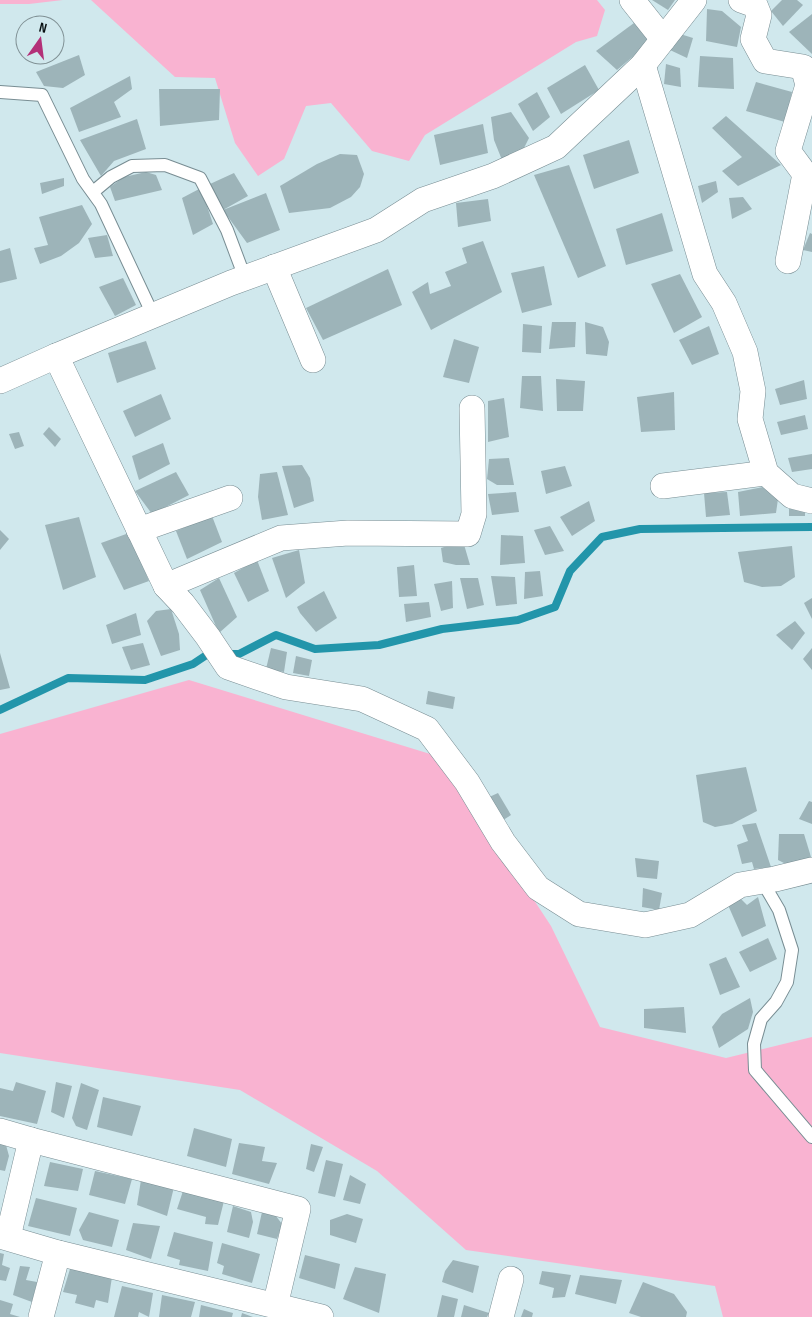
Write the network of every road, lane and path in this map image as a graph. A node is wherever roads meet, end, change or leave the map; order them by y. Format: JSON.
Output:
{"nodes":[{"id":1,"x":632,"y":0,"type":"edge"},
{"id":2,"x":694,"y":0,"type":"edge"},
{"id":3,"x":741,"y":0,"type":"edge"},
{"id":4,"x":664,"y":39,"type":"junction"},
{"id":5,"x":643,"y":65,"type":"junction"},
{"id":6,"x":0,"y":92,"type":"edge"},
{"id":7,"x":92,"y":192,"type":"junction"},
{"id":8,"x":788,"y":261,"type":"dead end"},
{"id":9,"x":274,"y":267,"type":"junction"},
{"id":10,"x":245,"y":278,"type":"junction"},
{"id":11,"x":153,"y":315,"type":"junction"},
{"id":12,"x":56,"y":356,"type":"junction"},
{"id":13,"x":313,"y":360,"type":"dead end"},
{"id":14,"x":0,"y":381,"type":"edge"},
{"id":15,"x":472,"y":408,"type":"dead end"},
{"id":16,"x":766,"y":472,"type":"junction"},
{"id":17,"x":663,"y":486,"type":"dead end"},
{"id":18,"x":230,"y":498,"type":"dead end"},
{"id":19,"x":812,"y":501,"type":"edge"},
{"id":20,"x":140,"y":530,"type":"junction"},
{"id":21,"x":166,"y":586,"type":"junction"},
{"id":22,"x":812,"y":870,"type":"edge"},
{"id":23,"x":762,"y":882,"type":"junction"},
{"id":24,"x":0,"y":1132,"type":"edge"},
{"id":25,"x":812,"y":1138,"type":"edge"},
{"id":26,"x":31,"y":1140,"type":"junction"},
{"id":27,"x":4,"y":1236,"type":"edge"},
{"id":28,"x":58,"y":1252,"type":"junction"},
{"id":29,"x":511,"y":1278,"type":"dead end"},
{"id":30,"x":275,"y":1306,"type":"junction"},
{"id":31,"x":42,"y":1317,"type":"edge"},
{"id":32,"x":321,"y":1317,"type":"edge"},
{"id":33,"x":501,"y":1317,"type":"edge"}],
"edges":[{"from":1,"to":4,"type":"street"},
{"from":2,"to":4,"type":"street"},
{"from":3,"to":8,"type":"street"},
{"from":4,"to":5,"type":"street"},
{"from":5,"to":9,"type":"street"},
{"from":5,"to":16,"type":"street"},
{"from":6,"to":7,"type":"lane"},
{"from":7,"to":10,"type":"lane"},
{"from":7,"to":11,"type":"lane"},
{"from":9,"to":10,"type":"street"},
{"from":9,"to":13,"type":"street"},
{"from":10,"to":11,"type":"street"},
{"from":11,"to":12,"type":"street"},
{"from":12,"to":14,"type":"street"},
{"from":12,"to":20,"type":"street"},
{"from":15,"to":21,"type":"street"},
{"from":16,"to":17,"type":"street"},
{"from":16,"to":19,"type":"street"},
{"from":18,"to":20,"type":"street"},
{"from":20,"to":21,"type":"street"},
{"from":21,"to":23,"type":"street"},
{"from":22,"to":23,"type":"street"},
{"from":23,"to":25,"type":"lane"},
{"from":24,"to":26,"type":"street"},
{"from":26,"to":27,"type":"street"},
{"from":26,"to":30,"type":"street"},
{"from":27,"to":28,"type":"street"},
{"from":28,"to":30,"type":"street"},
{"from":28,"to":31,"type":"street"},
{"from":29,"to":33,"type":"street"},
{"from":30,"to":32,"type":"street"}]}
